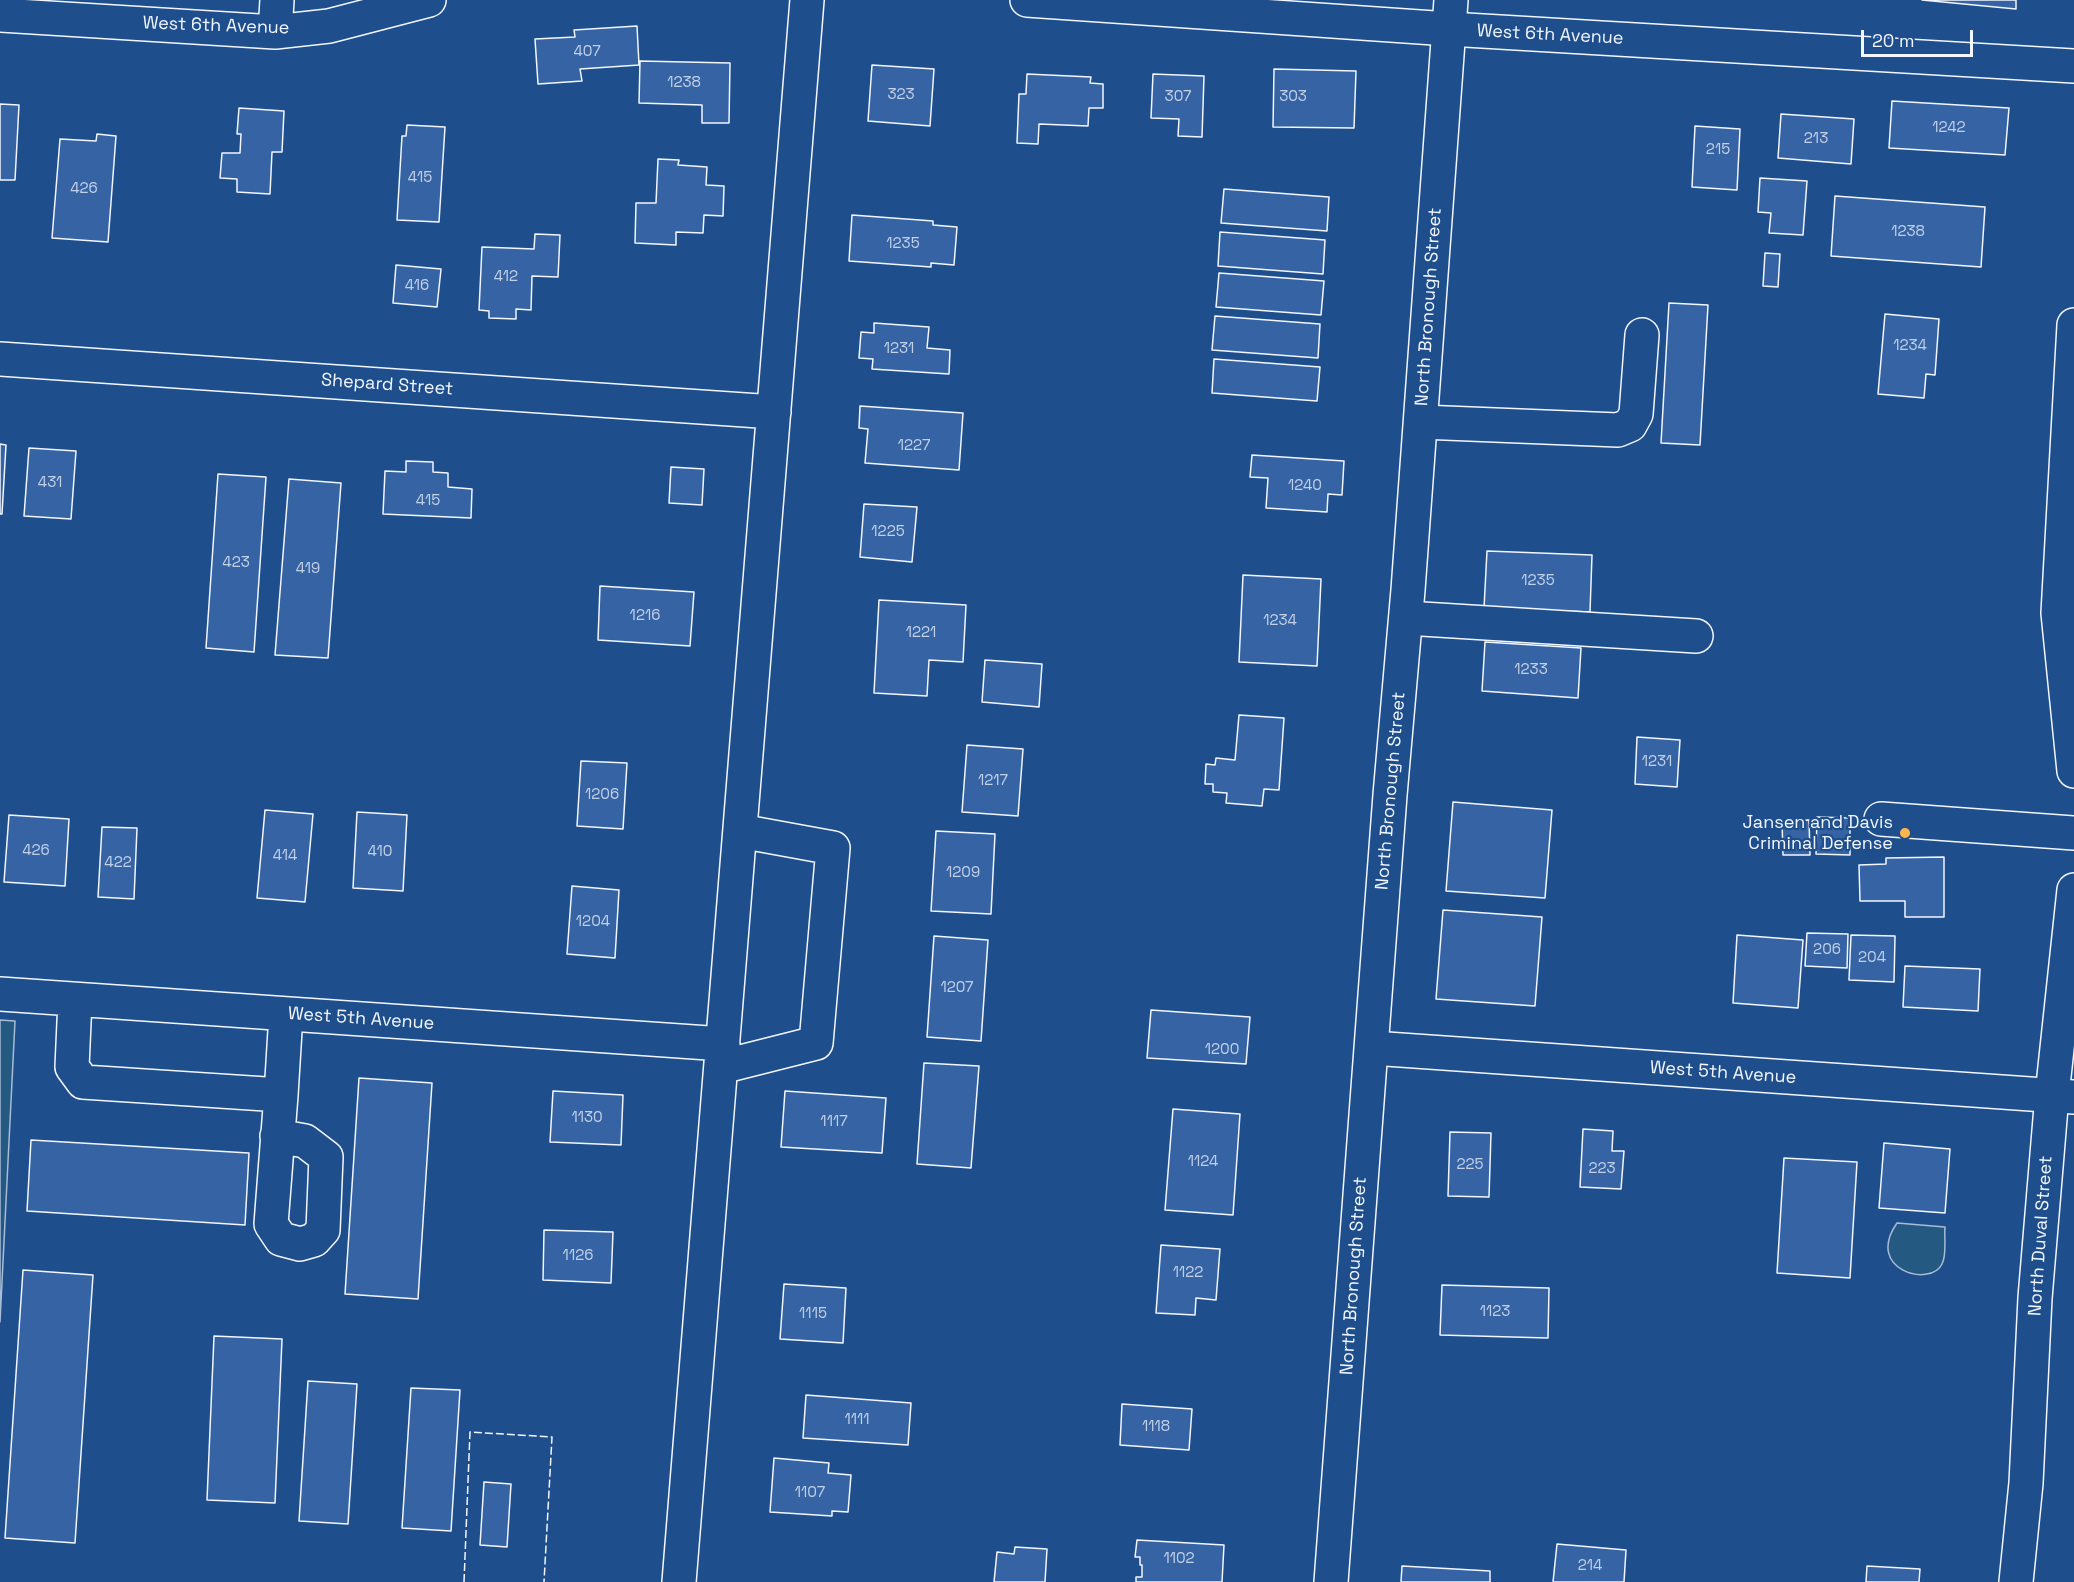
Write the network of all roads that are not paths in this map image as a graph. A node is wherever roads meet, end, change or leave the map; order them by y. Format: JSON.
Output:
{"nodes":[{"id":1,"x":429,"y":0,"type":"edge"},
{"id":2,"x":807,"y":0,"type":"edge"},
{"id":3,"x":1027,"y":0,"type":"edge"},
{"id":4,"x":1450,"y":14,"type":"edge"},
{"id":5,"x":0,"y":15,"type":"edge"},
{"id":6,"x":276,"y":16,"type":"edge"},
{"id":7,"x":2074,"y":66,"type":"edge"},
{"id":8,"x":2074,"y":326,"type":"edge"},
{"id":9,"x":1642,"y":335,"type":"dead end"},
{"id":10,"x":0,"y":359,"type":"edge"},
{"id":11,"x":774,"y":412,"type":"junction"},
{"id":12,"x":1421,"y":422,"type":"junction"},
{"id":13,"x":1406,"y":618,"type":"junction"},
{"id":14,"x":1696,"y":636,"type":"dead end"},
{"id":15,"x":2074,"y":771,"type":"edge"},
{"id":16,"x":1881,"y":819,"type":"dead end"},
{"id":17,"x":740,"y":831,"type":"junction"},
{"id":18,"x":2074,"y":833,"type":"edge"},
{"id":19,"x":2074,"y":890,"type":"edge"},
{"id":20,"x":0,"y":994,"type":"edge"},
{"id":21,"x":75,"y":1000,"type":"junction"},
{"id":22,"x":286,"y":1014,"type":"junction"},
{"id":23,"x":1372,"y":1048,"type":"junction"},
{"id":24,"x":722,"y":1055,"type":"junction"},
{"id":25,"x":281,"y":1095,"type":"junction"},
{"id":26,"x":2063,"y":1096,"type":"edge"},
{"id":27,"x":277,"y":1136,"type":"dead end"},
{"id":28,"x":679,"y":1582,"type":"edge"},
{"id":29,"x":1331,"y":1582,"type":"edge"},
{"id":30,"x":2016,"y":1582,"type":"edge"}],
"edges":[{"from":1,"to":6,"type":"street","name":"West 6th Avenue"},
{"from":2,"to":11,"type":"street"},
{"from":3,"to":4,"type":"street","name":"West 6th Avenue"},
{"from":4,"to":7,"type":"street","name":"West 6th Avenue"},
{"from":4,"to":12,"type":"street","name":"North Bronough Street"},
{"from":5,"to":6,"type":"street","name":"West 6th Avenue"},
{"from":8,"to":15,"type":"street"},
{"from":9,"to":12,"type":"street"},
{"from":10,"to":11,"type":"street","name":"Shepard Street"},
{"from":11,"to":17,"type":"street"},
{"from":12,"to":13,"type":"street","name":"North Bronough Street"},
{"from":13,"to":14,"type":"street"},
{"from":13,"to":23,"type":"street","name":"North Bronough Street"},
{"from":16,"to":18,"type":"street"},
{"from":17,"to":24,"type":"street"},
{"from":17,"to":24,"type":"street","name":"West 5th Avenue"},
{"from":19,"to":26,"type":"street","name":"North Duval Street"},
{"from":20,"to":21,"type":"street","name":"West 5th Avenue"},
{"from":21,"to":22,"type":"street","name":"West 5th Avenue"},
{"from":21,"to":25,"type":"street"},
{"from":22,"to":24,"type":"street","name":"West 5th Avenue"},
{"from":22,"to":25,"type":"street"},
{"from":23,"to":26,"type":"street","name":"West 5th Avenue"},
{"from":23,"to":29,"type":"street","name":"North Bronough Street"},
{"from":24,"to":28,"type":"street"},
{"from":25,"to":27,"type":"street"},
{"from":26,"to":30,"type":"street","name":"North Duval Street"}]}
